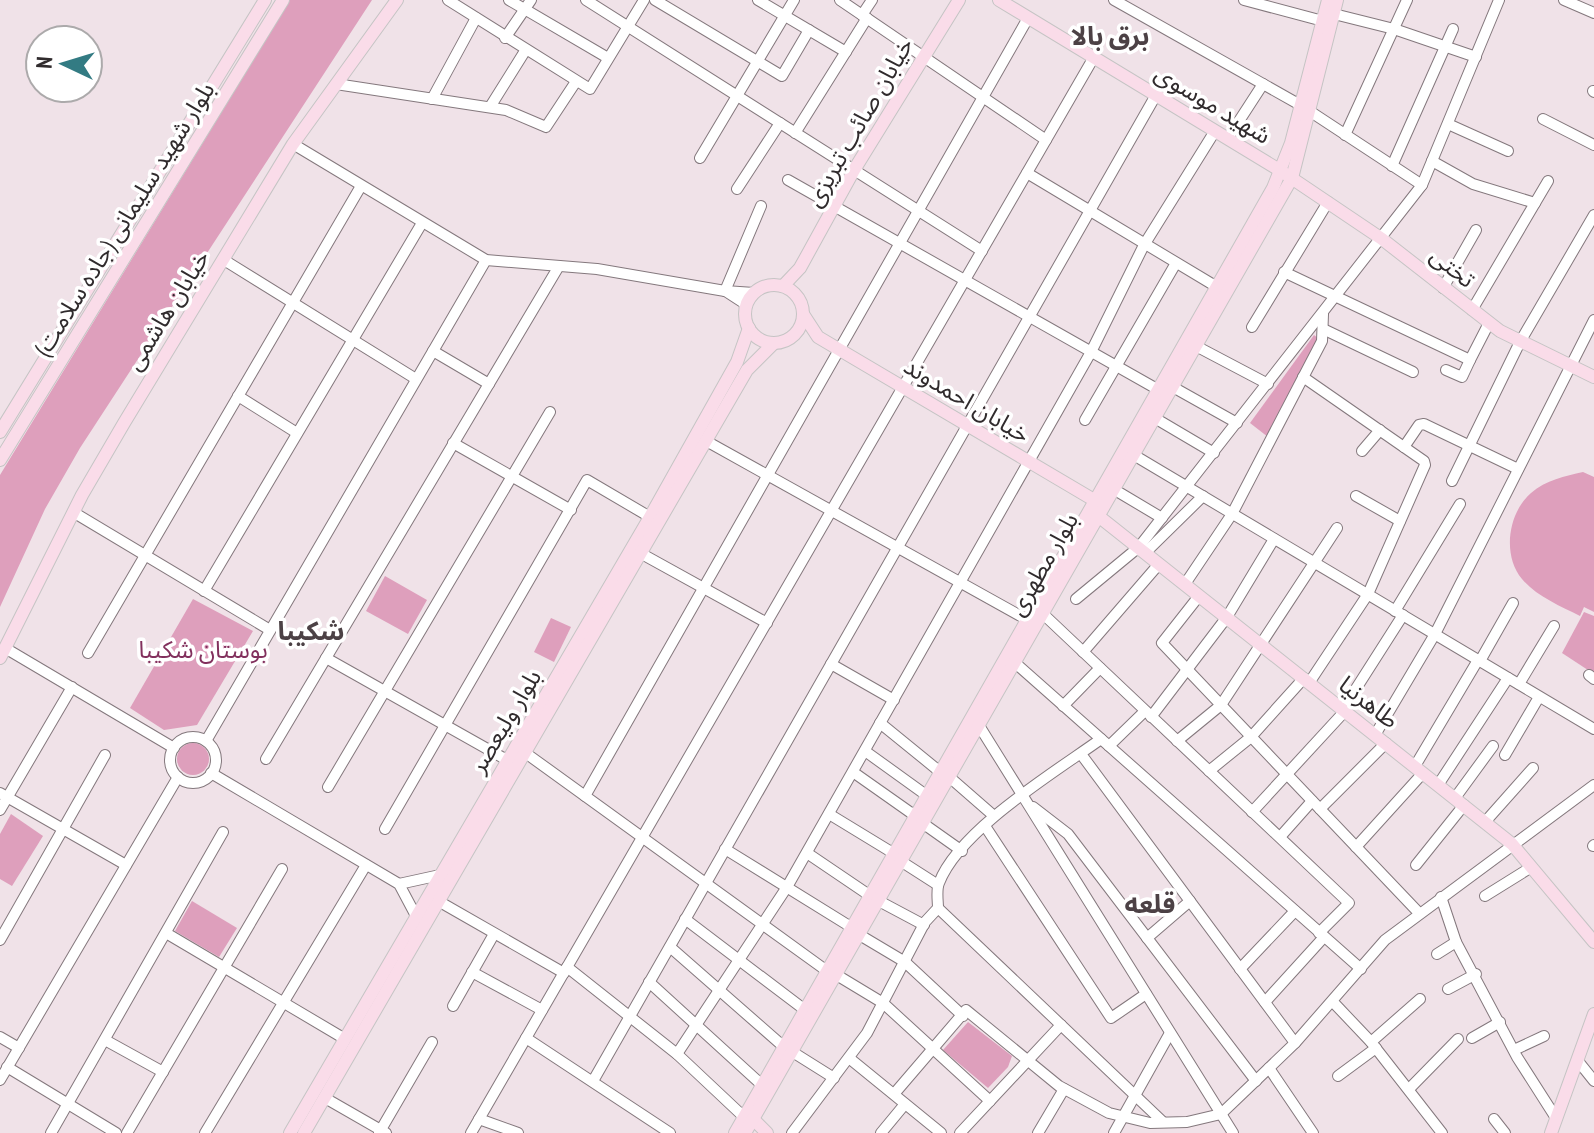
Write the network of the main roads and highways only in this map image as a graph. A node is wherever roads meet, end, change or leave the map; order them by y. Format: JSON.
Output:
{"nodes":[{"id":1,"x":265,"y":0,"type":"edge"},
{"id":2,"x":283,"y":0,"type":"edge"},
{"id":3,"x":397,"y":0,"type":"edge"},
{"id":4,"x":959,"y":0,"type":"edge"},
{"id":5,"x":999,"y":0,"type":"edge"},
{"id":6,"x":1328,"y":0,"type":"edge"},
{"id":7,"x":1337,"y":0,"type":"edge"},
{"id":8,"x":1328,"y":17,"type":"junction"},
{"id":9,"x":1287,"y":175,"type":"junction"},
{"id":10,"x":800,"y":268,"type":"junction"},
{"id":11,"x":783,"y":286,"type":"junction"},
{"id":12,"x":800,"y":300,"type":"junction"},
{"id":13,"x":803,"y":314,"type":"junction"},
{"id":14,"x":749,"y":328,"type":"junction"},
{"id":15,"x":818,"y":337,"type":"junction"},
{"id":16,"x":788,"y":339,"type":"junction"},
{"id":17,"x":774,"y":343,"type":"junction"},
{"id":18,"x":1594,"y":377,"type":"edge"},
{"id":19,"x":0,"y":432,"type":"edge"},
{"id":20,"x":0,"y":460,"type":"edge"},
{"id":21,"x":1094,"y":500,"type":"junction"},
{"id":22,"x":1097,"y":515,"type":"junction"},
{"id":23,"x":2,"y":653,"type":"edge"},
{"id":24,"x":527,"y":754,"type":"junction"},
{"id":25,"x":507,"y":760,"type":"junction"},
{"id":26,"x":943,"y":773,"type":"junction"},
{"id":27,"x":918,"y":819,"type":"junction"},
{"id":28,"x":1594,"y":942,"type":"edge"},
{"id":29,"x":831,"y":972,"type":"junction"},
{"id":30,"x":1594,"y":1014,"type":"edge"},
{"id":31,"x":788,"y":1049,"type":"junction"},
{"id":32,"x":749,"y":1125,"type":"edge"},
{"id":33,"x":290,"y":1133,"type":"edge"},
{"id":34,"x":304,"y":1133,"type":"edge"},
{"id":35,"x":735,"y":1133,"type":"edge"},
{"id":36,"x":767,"y":1133,"type":"edge"},
{"id":37,"x":1551,"y":1133,"type":"edge"}],
"edges":[{"from":1,"to":19,"type":"main road","name":"بلوار شهید سلیمانی (جاده سلامت)"},
{"from":2,"to":20,"type":"main road","name":"بلوار شهید سلیمانی (جاده سلامت)"},
{"from":3,"to":23,"type":"main road","name":"خیابان هاشمی"},
{"from":4,"to":10,"type":"main road","name":"خیابان صائب تبریزی"},
{"from":5,"to":9,"type":"main road","name":"شهید موسوی"},
{"from":6,"to":8,"type":"main road","name":"بلوار مطهری"},
{"from":7,"to":8,"type":"main road","name":"بلوار مطهری"},
{"from":8,"to":9,"type":"main road","name":"بلوار مطهری"},
{"from":9,"to":18,"type":"main road","name":"تختی"},
{"from":9,"to":21,"type":"main road","name":"بلوار مطهری"},
{"from":9,"to":22,"type":"main road","name":"بلوار مطهری"},
{"from":10,"to":11,"type":"main road","name":"خیابان صائب تبریزی"},
{"from":10,"to":12,"type":"main road"},
{"from":11,"to":12,"type":"main road"},
{"from":11,"to":14,"type":"main road"},
{"from":12,"to":13,"type":"main road"},
{"from":13,"to":15,"type":"main road"},
{"from":13,"to":16,"type":"main road"},
{"from":14,"to":17,"type":"main road"},
{"from":14,"to":25,"type":"main road","name":"بلوار ولیعصر"},
{"from":15,"to":16,"type":"main road"},
{"from":15,"to":21,"type":"main road","name":"خیابان احمدوند"},
{"from":16,"to":17,"type":"main road"},
{"from":17,"to":24,"type":"main road","name":"بلوار ولیعصر"},
{"from":21,"to":22,"type":"main road"},
{"from":21,"to":26,"type":"main road","name":"بلوار مطهری"},
{"from":22,"to":26,"type":"main road","name":"بلوار مطهری"},
{"from":22,"to":28,"type":"main road","name":"طاهرنیا"},
{"from":24,"to":25,"type":"main road"},
{"from":24,"to":34,"type":"main road","name":"بلوار ولیعصر"},
{"from":25,"to":33,"type":"main road","name":"بلوار ولیعصر"},
{"from":26,"to":27,"type":"main road","name":"بلوار مطهری"},
{"from":26,"to":27,"type":"main road","name":"بلوار مطهری"},
{"from":27,"to":29,"type":"main road","name":"بلوار مطهری"},
{"from":29,"to":31,"type":"main road","name":"بلوار مطهری"},
{"from":29,"to":31,"type":"main road","name":"بلوار مطهری"},
{"from":30,"to":37,"type":"main road"},
{"from":31,"to":32,"type":"main road","name":"بلوار مطهری"},
{"from":31,"to":32,"type":"main road","name":"بلوار مطهری"},
{"from":32,"to":35,"type":"main road","name":"بلوار مطهری"},
{"from":32,"to":36,"type":"main road"}]}
